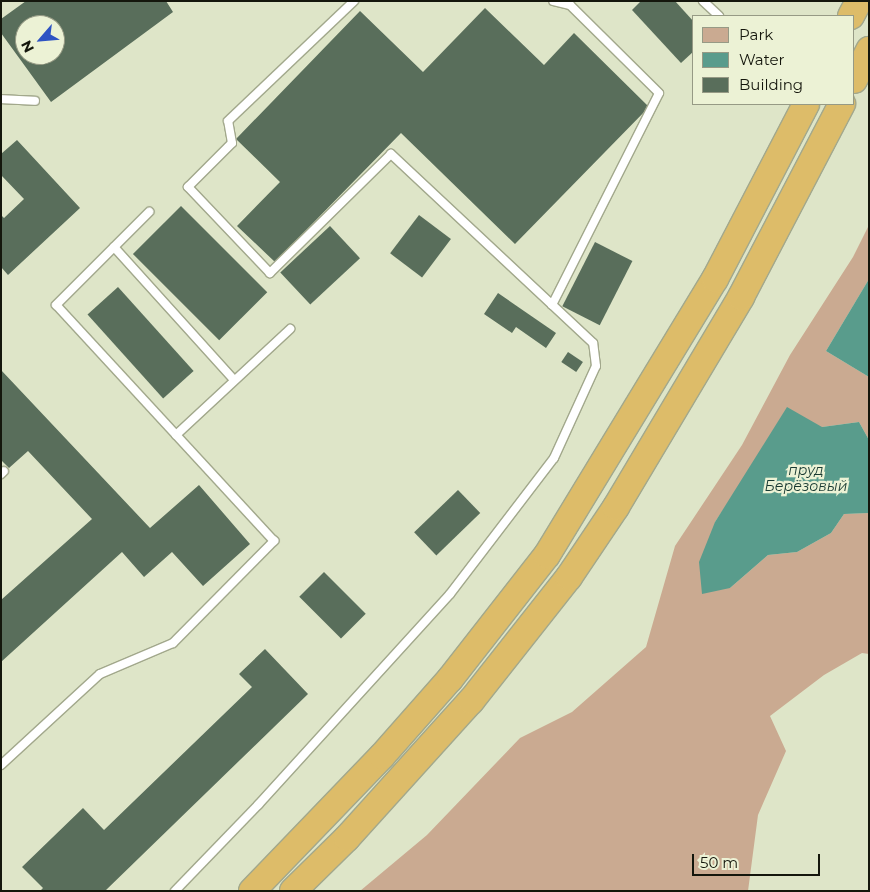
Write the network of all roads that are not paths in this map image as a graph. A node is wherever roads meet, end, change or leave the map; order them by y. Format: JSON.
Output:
{"nodes":[{"id":1,"x":354,"y":1,"type":"edge"},
{"id":2,"x":553,"y":1,"type":"edge"},
{"id":3,"x":704,"y":1,"type":"edge"},
{"id":4,"x":859,"y":1,"type":"edge"},
{"id":5,"x":718,"y":15,"type":"edge"},
{"id":6,"x":852,"y":15,"type":"edge"},
{"id":7,"x":869,"y":50,"type":"edge"},
{"id":8,"x":855,"y":78,"type":"edge"},
{"id":9,"x":1,"y":99,"type":"edge"},
{"id":10,"x":35,"y":101,"type":"dead end"},
{"id":11,"x":805,"y":105,"type":"edge"},
{"id":12,"x":841,"y":105,"type":"edge"},
{"id":13,"x":149,"y":212,"type":"dead end"},
{"id":14,"x":114,"y":247,"type":"junction"},
{"id":15,"x":552,"y":305,"type":"junction"},
{"id":16,"x":290,"y":328,"type":"dead end"},
{"id":17,"x":234,"y":380,"type":"junction"},
{"id":18,"x":176,"y":435,"type":"junction"},
{"id":19,"x":1,"y":765,"type":"edge"},
{"id":20,"x":175,"y":891,"type":"edge"},
{"id":21,"x":252,"y":891,"type":"edge"},
{"id":22,"x":293,"y":891,"type":"edge"}],
"edges":[{"from":1,"to":15,"type":"lane"},
{"from":2,"to":15,"type":"lane"},
{"from":3,"to":5,"type":"lane"},
{"from":4,"to":6,"type":"highway"},
{"from":7,"to":8,"type":"highway"},
{"from":9,"to":10,"type":"lane"},
{"from":11,"to":21,"type":"highway"},
{"from":12,"to":22,"type":"highway"},
{"from":13,"to":14,"type":"lane"},
{"from":14,"to":17,"type":"lane"},
{"from":14,"to":18,"type":"lane"},
{"from":15,"to":20,"type":"lane"},
{"from":16,"to":17,"type":"lane"},
{"from":17,"to":18,"type":"lane"},
{"from":18,"to":19,"type":"lane"}]}
